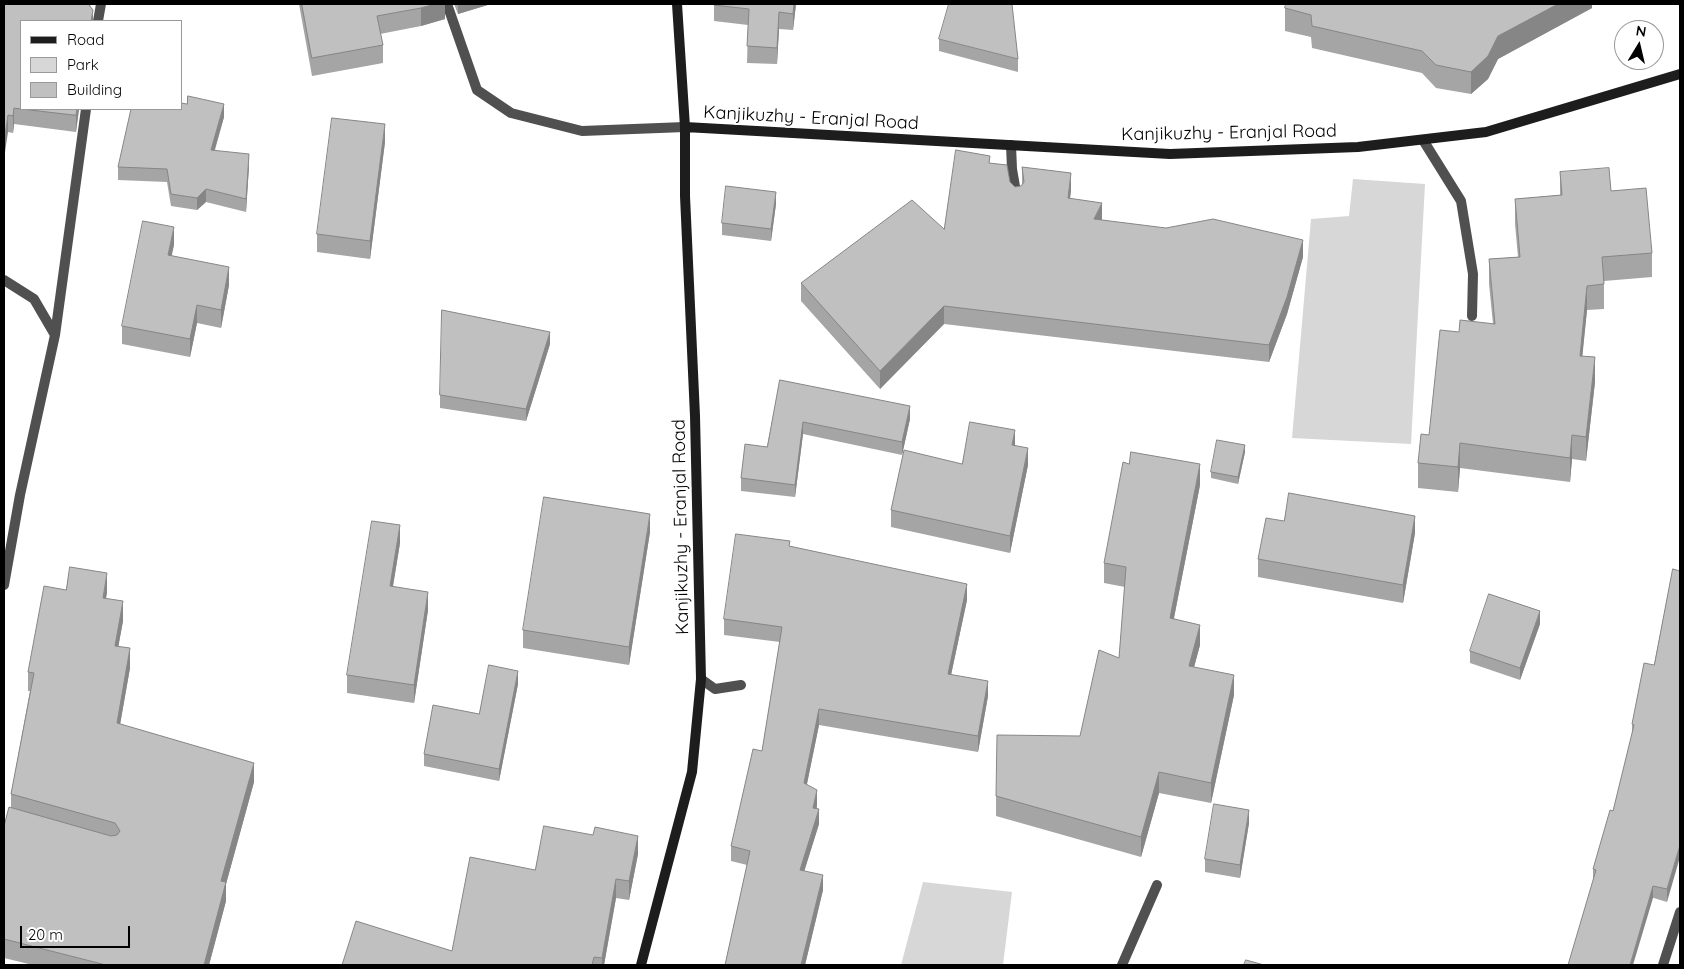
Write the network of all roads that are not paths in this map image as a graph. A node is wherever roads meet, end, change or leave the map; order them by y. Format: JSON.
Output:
{"nodes":[{"id":1,"x":101,"y":4,"type":"edge"},
{"id":2,"x":446,"y":4,"type":"edge"},
{"id":3,"x":677,"y":4,"type":"edge"},
{"id":4,"x":98,"y":20,"type":"edge"},
{"id":5,"x":1680,"y":74,"type":"edge"},
{"id":6,"x":86,"y":110,"type":"edge"},
{"id":7,"x":685,"y":127,"type":"junction"},
{"id":8,"x":1423,"y":140,"type":"junction"},
{"id":9,"x":1011,"y":145,"type":"junction"},
{"id":10,"x":1017,"y":198,"type":"edge"},
{"id":11,"x":4,"y":280,"type":"edge"},
{"id":12,"x":1472,"y":316,"type":"dead end"},
{"id":13,"x":55,"y":335,"type":"junction"},
{"id":14,"x":4,"y":585,"type":"edge"},
{"id":15,"x":701,"y":680,"type":"junction"},
{"id":16,"x":741,"y":685,"type":"dead end"},
{"id":17,"x":1157,"y":885,"type":"dead end"},
{"id":18,"x":1680,"y":912,"type":"edge"},
{"id":19,"x":641,"y":965,"type":"edge"},
{"id":20,"x":1122,"y":965,"type":"edge"},
{"id":21,"x":1663,"y":965,"type":"edge"}],
"edges":[{"from":1,"to":4,"type":"street"},
{"from":2,"to":7,"type":"street"},
{"from":3,"to":7,"type":"main road"},
{"from":5,"to":8,"type":"main road","name":"Kanjikuzhy - Eranjal Road"},
{"from":6,"to":13,"type":"street"},
{"from":7,"to":9,"type":"main road","name":"Kanjikuzhy - Eranjal Road"},
{"from":7,"to":15,"type":"main road","name":"Kanjikuzhy - Eranjal Road"},
{"from":8,"to":9,"type":"main road","name":"Kanjikuzhy - Eranjal Road"},
{"from":8,"to":12,"type":"street"},
{"from":9,"to":10,"type":"street"},
{"from":11,"to":13,"type":"street"},
{"from":13,"to":14,"type":"street"},
{"from":15,"to":16,"type":"street"},
{"from":15,"to":19,"type":"main road","name":"Kanjikuzhy - Eranjal Road"},
{"from":17,"to":20,"type":"street"},
{"from":18,"to":21,"type":"street"}]}
